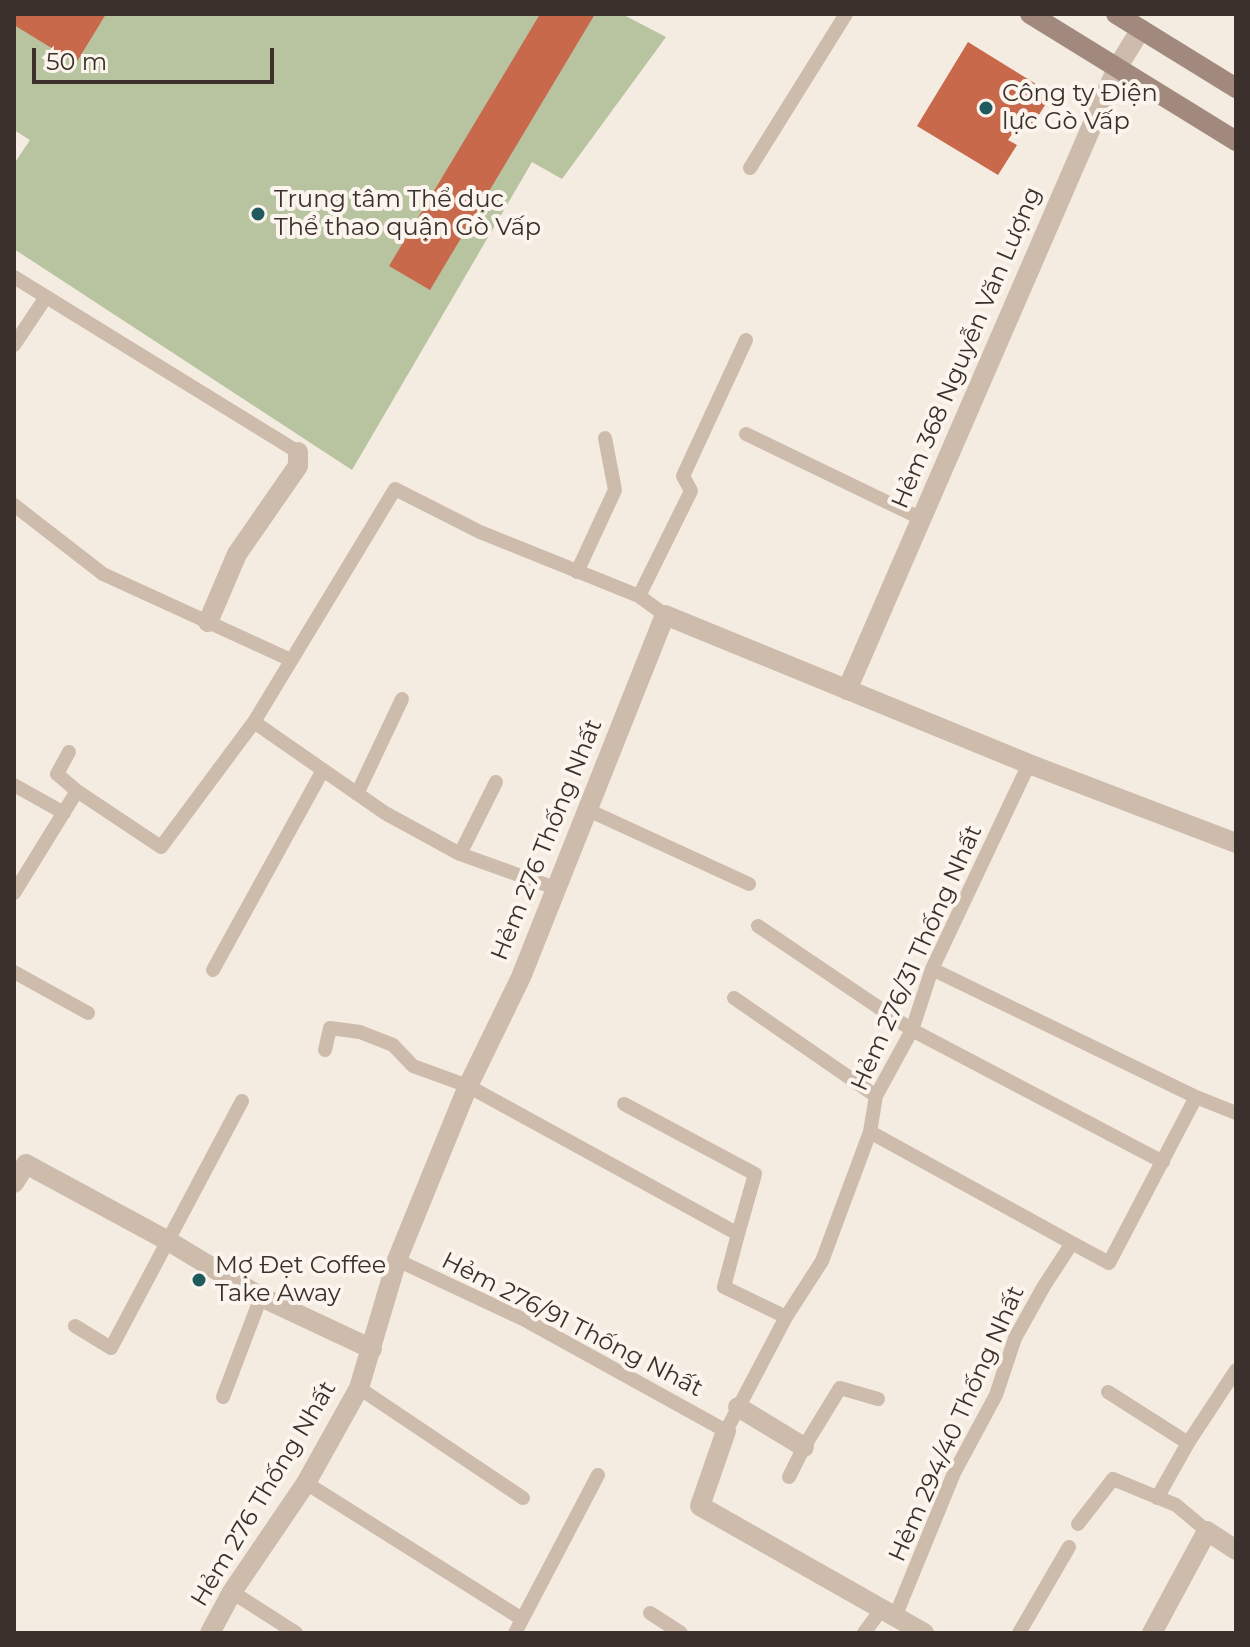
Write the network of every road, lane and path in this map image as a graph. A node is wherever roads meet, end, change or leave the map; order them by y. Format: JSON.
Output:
{"nodes":[{"id":1,"x":846,"y":14,"type":"edge"},
{"id":2,"x":1030,"y":14,"type":"edge"},
{"id":3,"x":1116,"y":14,"type":"edge"},
{"id":4,"x":1141,"y":29,"type":"junction"},
{"id":5,"x":1117,"y":68,"type":"junction"},
{"id":6,"x":1236,"y":88,"type":"edge"},
{"id":7,"x":1236,"y":141,"type":"edge"},
{"id":8,"x":750,"y":168,"type":"dead end"},
{"id":9,"x":14,"y":277,"type":"edge"},
{"id":10,"x":46,"y":297,"type":"junction"},
{"id":11,"x":746,"y":340,"type":"dead end"},
{"id":12,"x":14,"y":345,"type":"edge"},
{"id":13,"x":746,"y":434,"type":"dead end"},
{"id":14,"x":605,"y":438,"type":"dead end"},
{"id":15,"x":298,"y":452,"type":"joint"},
{"id":16,"x":14,"y":505,"type":"edge"},
{"id":17,"x":922,"y":519,"type":"junction"},
{"id":18,"x":577,"y":572,"type":"junction"},
{"id":19,"x":639,"y":596,"type":"junction"},
{"id":20,"x":665,"y":615,"type":"junction"},
{"id":21,"x":208,"y":622,"type":"junction"},
{"id":22,"x":291,"y":660,"type":"junction"},
{"id":23,"x":847,"y":690,"type":"junction"},
{"id":24,"x":402,"y":699,"type":"dead end"},
{"id":25,"x":254,"y":722,"type":"junction"},
{"id":26,"x":69,"y":752,"type":"dead end"},
{"id":27,"x":1029,"y":764,"type":"junction"},
{"id":28,"x":323,"y":770,"type":"junction"},
{"id":29,"x":496,"y":782,"type":"dead end"},
{"id":30,"x":14,"y":785,"type":"edge"},
{"id":31,"x":77,"y":791,"type":"junction"},
{"id":32,"x":357,"y":794,"type":"junction"},
{"id":33,"x":588,"y":810,"type":"junction"},
{"id":34,"x":64,"y":813,"type":"junction"},
{"id":35,"x":1236,"y":843,"type":"edge"},
{"id":36,"x":460,"y":854,"type":"junction"},
{"id":37,"x":749,"y":884,"type":"dead end"},
{"id":38,"x":555,"y":888,"type":"junction"},
{"id":39,"x":14,"y":893,"type":"edge"},
{"id":40,"x":758,"y":926,"type":"dead end"},
{"id":41,"x":932,"y":969,"type":"junction"},
{"id":42,"x":213,"y":970,"type":"dead end"},
{"id":43,"x":14,"y":972,"type":"edge"},
{"id":44,"x":734,"y":998,"type":"dead end"},
{"id":45,"x":88,"y":1013,"type":"dead end"},
{"id":46,"x":912,"y":1030,"type":"junction"},
{"id":47,"x":325,"y":1050,"type":"dead end"},
{"id":48,"x":468,"y":1086,"type":"junction"},
{"id":49,"x":876,"y":1096,"type":"junction"},
{"id":50,"x":1196,"y":1097,"type":"junction"},
{"id":51,"x":242,"y":1101,"type":"dead end"},
{"id":52,"x":624,"y":1104,"type":"dead end"},
{"id":53,"x":1236,"y":1113,"type":"edge"},
{"id":54,"x":870,"y":1132,"type":"junction"},
{"id":55,"x":20,"y":1160,"type":"edge"},
{"id":56,"x":1163,"y":1162,"type":"junction"},
{"id":57,"x":14,"y":1183,"type":"edge"},
{"id":58,"x":738,"y":1234,"type":"junction"},
{"id":59,"x":170,"y":1242,"type":"junction"},
{"id":60,"x":1072,"y":1243,"type":"junction"},
{"id":61,"x":397,"y":1260,"type":"junction"},
{"id":62,"x":261,"y":1297,"type":"junction"},
{"id":63,"x":786,"y":1317,"type":"junction"},
{"id":64,"x":75,"y":1326,"type":"dead end"},
{"id":65,"x":372,"y":1349,"type":"junction"},
{"id":66,"x":1236,"y":1370,"type":"edge"},
{"id":67,"x":359,"y":1388,"type":"junction"},
{"id":68,"x":1108,"y":1392,"type":"dead end"},
{"id":69,"x":223,"y":1397,"type":"dead end"},
{"id":70,"x":878,"y":1399,"type":"dead end"},
{"id":71,"x":738,"y":1407,"type":"junction"},
{"id":72,"x":726,"y":1431,"type":"junction"},
{"id":73,"x":1188,"y":1443,"type":"junction"},
{"id":74,"x":804,"y":1447,"type":"junction"},
{"id":75,"x":598,"y":1475,"type":"dead end"},
{"id":76,"x":789,"y":1477,"type":"dead end"},
{"id":77,"x":306,"y":1483,"type":"junction"},
{"id":78,"x":523,"y":1498,"type":"dead end"},
{"id":79,"x":1157,"y":1498,"type":"junction"},
{"id":80,"x":1078,"y":1524,"type":"dead end"},
{"id":81,"x":1207,"y":1531,"type":"junction"},
{"id":82,"x":1069,"y":1547,"type":"dead end"},
{"id":83,"x":1236,"y":1550,"type":"edge"},
{"id":84,"x":232,"y":1592,"type":"junction"},
{"id":85,"x":650,"y":1613,"type":"dead end"},
{"id":86,"x":888,"y":1613,"type":"junction"},
{"id":87,"x":519,"y":1626,"type":"edge"},
{"id":88,"x":210,"y":1633,"type":"edge"},
{"id":89,"x":296,"y":1633,"type":"edge"},
{"id":90,"x":681,"y":1633,"type":"edge"},
{"id":91,"x":864,"y":1633,"type":"edge"},
{"id":92,"x":924,"y":1633,"type":"edge"},
{"id":93,"x":1019,"y":1633,"type":"edge"},
{"id":94,"x":1152,"y":1633,"type":"edge"}],
"edges":[{"from":1,"to":8,"type":"lane"},
{"from":2,"to":5,"type":"street"},
{"from":3,"to":4,"type":"street"},
{"from":4,"to":5,"type":"street","name":"Hẻm 368 Nguyễn Văn Lượng"},
{"from":4,"to":6,"type":"street"},
{"from":5,"to":7,"type":"street"},
{"from":5,"to":17,"type":"street","name":"Hẻm 368 Nguyễn Văn Lượng"},
{"from":9,"to":10,"type":"lane"},
{"from":10,"to":12,"type":"lane"},
{"from":10,"to":15,"type":"lane"},
{"from":11,"to":19,"type":"lane"},
{"from":13,"to":17,"type":"lane"},
{"from":14,"to":18,"type":"lane"},
{"from":15,"to":21,"type":"street"},
{"from":16,"to":21,"type":"lane"},
{"from":17,"to":23,"type":"street","name":"Hẻm 368 Nguyễn Văn Lượng"},
{"from":18,"to":19,"type":"lane"},
{"from":18,"to":22,"type":"lane"},
{"from":19,"to":20,"type":"lane"},
{"from":20,"to":23,"type":"street"},
{"from":20,"to":33,"type":"street","name":"Hẻm 276 Thống Nhất"},
{"from":21,"to":22,"type":"lane"},
{"from":22,"to":25,"type":"lane"},
{"from":23,"to":27,"type":"street"},
{"from":24,"to":32,"type":"lane"},
{"from":25,"to":28,"type":"lane"},
{"from":25,"to":31,"type":"lane"},
{"from":26,"to":31,"type":"lane"},
{"from":27,"to":35,"type":"street"},
{"from":27,"to":41,"type":"lane","name":"Hẻm 276/31 Thống Nhất"},
{"from":28,"to":32,"type":"lane"},
{"from":28,"to":42,"type":"lane"},
{"from":29,"to":36,"type":"lane"},
{"from":30,"to":34,"type":"lane"},
{"from":31,"to":34,"type":"lane"},
{"from":32,"to":36,"type":"lane"},
{"from":33,"to":37,"type":"lane"},
{"from":33,"to":38,"type":"street","name":"Hẻm 276 Thống Nhất"},
{"from":34,"to":39,"type":"lane"},
{"from":36,"to":38,"type":"lane"},
{"from":38,"to":48,"type":"street","name":"Hẻm 276 Thống Nhất"},
{"from":40,"to":46,"type":"lane"},
{"from":41,"to":46,"type":"lane","name":"Hẻm 276/31 Thống Nhất"},
{"from":41,"to":50,"type":"lane"},
{"from":43,"to":45,"type":"lane"},
{"from":44,"to":49,"type":"lane"},
{"from":46,"to":49,"type":"lane","name":"Hẻm 276/31 Thống Nhất"},
{"from":46,"to":56,"type":"lane"},
{"from":47,"to":48,"type":"lane"},
{"from":48,"to":58,"type":"lane"},
{"from":48,"to":61,"type":"street","name":"Hẻm 276 Thống Nhất"},
{"from":49,"to":54,"type":"lane","name":"Hẻm 276/31 Thống Nhất"},
{"from":50,"to":53,"type":"lane"},
{"from":50,"to":56,"type":"lane"},
{"from":51,"to":59,"type":"lane"},
{"from":52,"to":58,"type":"lane"},
{"from":54,"to":60,"type":"lane"},
{"from":54,"to":63,"type":"lane","name":"Hẻm 276/31 Thống Nhất"},
{"from":55,"to":57,"type":"street"},
{"from":55,"to":59,"type":"street"},
{"from":56,"to":60,"type":"lane"},
{"from":58,"to":63,"type":"lane"},
{"from":59,"to":62,"type":"street"},
{"from":59,"to":64,"type":"lane"},
{"from":60,"to":86,"type":"lane","name":"Hẻm 294/40 Thống Nhất"},
{"from":61,"to":65,"type":"street","name":"Hẻm 276 Thống Nhất"},
{"from":61,"to":72,"type":"lane","name":"Hẻm 276/91 Thống Nhất"},
{"from":62,"to":65,"type":"street"},
{"from":62,"to":69,"type":"lane"},
{"from":63,"to":71,"type":"lane","name":"Hẻm 276/31 Thống Nhất"},
{"from":65,"to":67,"type":"street","name":"Hẻm 276 Thống Nhất"},
{"from":66,"to":73,"type":"lane"},
{"from":67,"to":77,"type":"street","name":"Hẻm 276 Thống Nhất"},
{"from":67,"to":78,"type":"lane"},
{"from":68,"to":73,"type":"lane"},
{"from":70,"to":74,"type":"lane"},
{"from":71,"to":72,"type":"lane","name":"Hẻm 276/31 Thống Nhất"},
{"from":71,"to":74,"type":"street"},
{"from":72,"to":86,"type":"street"},
{"from":73,"to":79,"type":"lane"},
{"from":74,"to":76,"type":"lane"},
{"from":75,"to":87,"type":"lane"},
{"from":77,"to":84,"type":"street","name":"Hẻm 276 Thống Nhất"},
{"from":77,"to":87,"type":"lane"},
{"from":79,"to":80,"type":"lane"},
{"from":79,"to":81,"type":"lane"},
{"from":81,"to":83,"type":"street"},
{"from":81,"to":94,"type":"street"},
{"from":82,"to":93,"type":"lane"},
{"from":84,"to":88,"type":"street","name":"Hẻm 276 Thống Nhất"},
{"from":84,"to":89,"type":"lane"},
{"from":85,"to":90,"type":"lane"},
{"from":86,"to":91,"type":"lane","name":"Hẻm 294/40 Thống Nhất"},
{"from":86,"to":92,"type":"street"}]}
